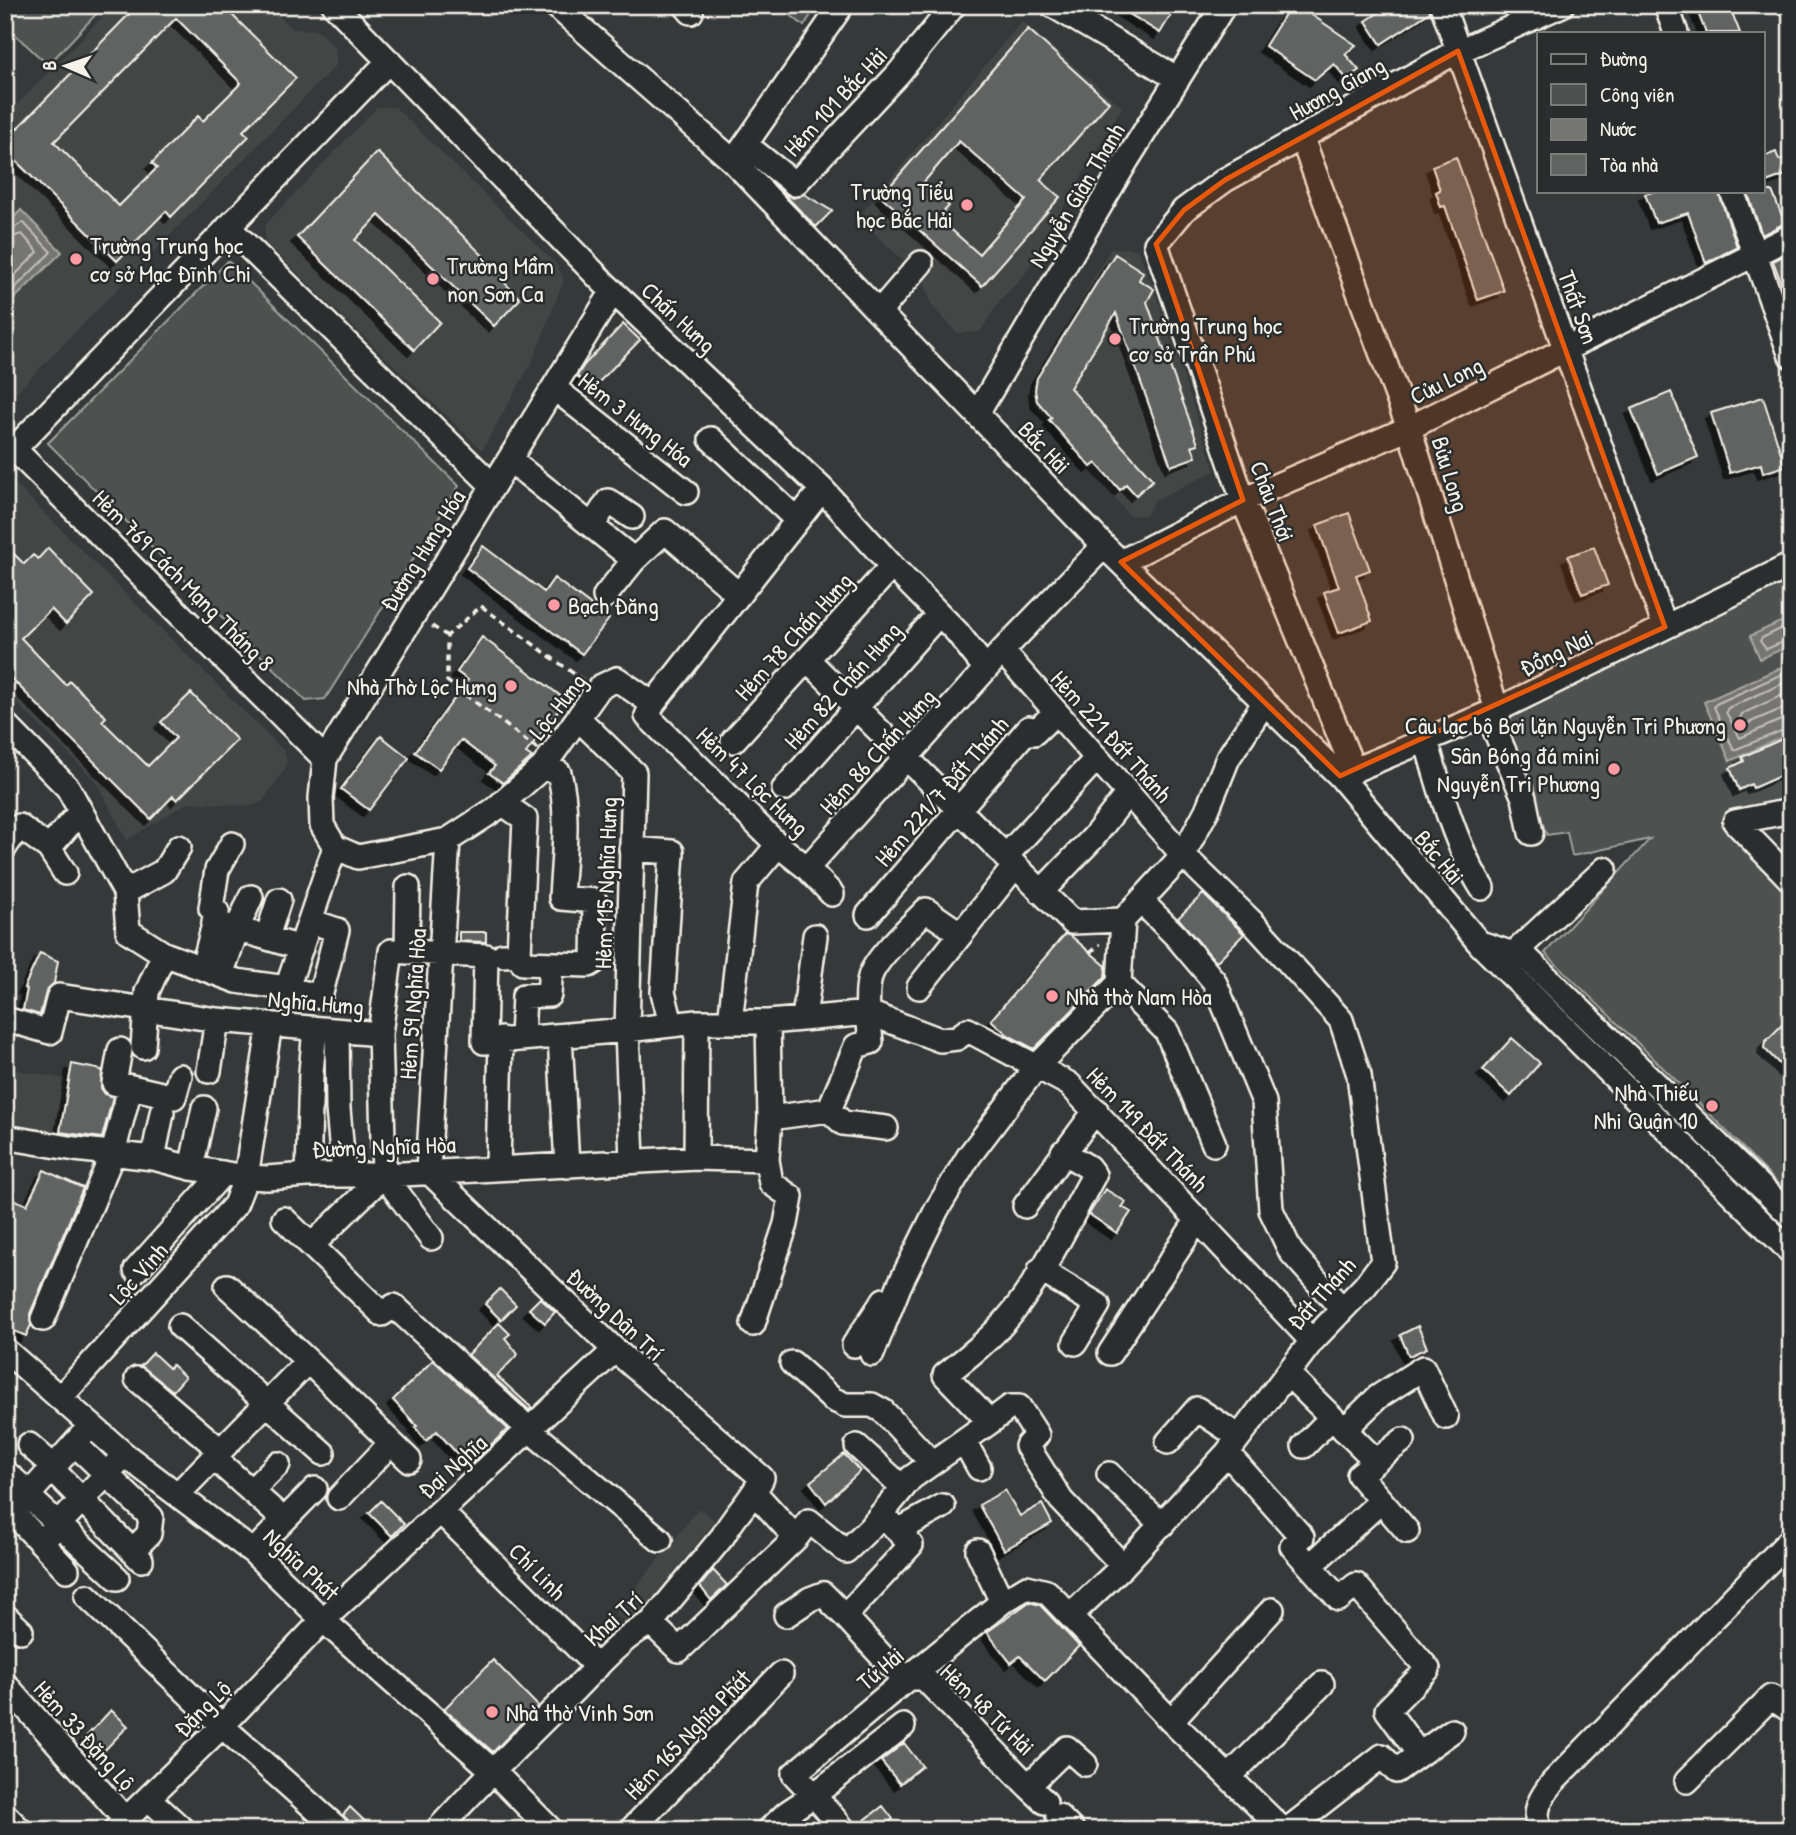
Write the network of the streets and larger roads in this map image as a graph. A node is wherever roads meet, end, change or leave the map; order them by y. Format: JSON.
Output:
{"nodes":[{"id":1,"x":334,"y":5,"type":"edge"},
{"id":2,"x":555,"y":5,"type":"edge"},
{"id":3,"x":842,"y":5,"type":"edge"},
{"id":4,"x":954,"y":5,"type":"edge"},
{"id":5,"x":1052,"y":5,"type":"edge"},
{"id":6,"x":1224,"y":5,"type":"edge"},
{"id":7,"x":1442,"y":5,"type":"edge"},
{"id":8,"x":1562,"y":5,"type":"edge"},
{"id":9,"x":1666,"y":5,"type":"edge"},
{"id":10,"x":1089,"y":14,"type":"edge"},
{"id":11,"x":1676,"y":32,"type":"edge"},
{"id":12,"x":1458,"y":51,"type":"junction"},
{"id":13,"x":389,"y":61,"type":"junction"},
{"id":14,"x":1178,"y":79,"type":"junction"},
{"id":15,"x":1302,"y":138,"type":"junction"},
{"id":16,"x":740,"y":153,"type":"junction"},
{"id":17,"x":1732,"y":192,"type":"edge"},
{"id":18,"x":228,"y":227,"type":"junction"},
{"id":19,"x":1791,"y":236,"type":"edge"},
{"id":20,"x":1156,"y":244,"type":"joint"},
{"id":21,"x":1754,"y":253,"type":"junction"},
{"id":22,"x":921,"y":263,"type":"dead end"},
{"id":23,"x":613,"y":291,"type":"junction"},
{"id":24,"x":879,"y":312,"type":"junction"},
{"id":25,"x":1567,"y":350,"type":"junction"},
{"id":26,"x":1791,"y":356,"type":"edge"},
{"id":27,"x":554,"y":388,"type":"junction"},
{"id":28,"x":976,"y":414,"type":"junction"},
{"id":29,"x":1409,"y":428,"type":"junction"},
{"id":30,"x":711,"y":439,"type":"dead end"},
{"id":31,"x":10,"y":444,"type":"edge"},
{"id":32,"x":510,"y":460,"type":"junction"},
{"id":33,"x":493,"y":486,"type":"junction"},
{"id":34,"x":822,"y":489,"type":"junction"},
{"id":35,"x":686,"y":492,"type":"dead end"},
{"id":36,"x":1243,"y":500,"type":"junction"},
{"id":37,"x":632,"y":517,"type":"dead end"},
{"id":38,"x":797,"y":520,"type":"junction"},
{"id":39,"x":592,"y":526,"type":"junction"},
{"id":40,"x":1113,"y":554,"type":"junction"},
{"id":41,"x":634,"y":560,"type":"junction"},
{"id":42,"x":1791,"y":565,"type":"edge"},
{"id":43,"x":892,"y":566,"type":"junction"},
{"id":44,"x":739,"y":595,"type":"junction"},
{"id":45,"x":606,"y":596,"type":"dead end"},
{"id":46,"x":939,"y":614,"type":"junction"},
{"id":47,"x":1665,"y":627,"type":"junction"},
{"id":48,"x":1002,"y":651,"type":"junction"},
{"id":49,"x":807,"y":659,"type":"junction"},
{"id":50,"x":986,"y":669,"type":"junction"},
{"id":51,"x":653,"y":704,"type":"junction"},
{"id":52,"x":1264,"y":704,"type":"junction"},
{"id":53,"x":856,"y":710,"type":"junction"},
{"id":54,"x":1056,"y":712,"type":"junction"},
{"id":55,"x":1492,"y":712,"type":"junction"},
{"id":56,"x":578,"y":718,"type":"junction"},
{"id":57,"x":8,"y":733,"type":"edge"},
{"id":58,"x":1426,"y":740,"type":"junction"},
{"id":59,"x":733,"y":741,"type":"dead end"},
{"id":60,"x":905,"y":758,"type":"junction"},
{"id":61,"x":1097,"y":758,"type":"junction"},
{"id":62,"x":325,"y":759,"type":"junction"},
{"id":63,"x":543,"y":766,"type":"junction"},
{"id":64,"x":1347,"y":774,"type":"junction"},
{"id":65,"x":784,"y":789,"type":"dead end"},
{"id":66,"x":1128,"y":793,"type":"junction"},
{"id":67,"x":502,"y":803,"type":"junction"},
{"id":68,"x":957,"y":809,"type":"junction"},
{"id":69,"x":1791,"y":811,"type":"edge"},
{"id":70,"x":80,"y":812,"type":"junction"},
{"id":71,"x":1531,"y":833,"type":"dead end"},
{"id":72,"x":448,"y":840,"type":"junction"},
{"id":73,"x":232,"y":844,"type":"dead end"},
{"id":74,"x":778,"y":845,"type":"junction"},
{"id":75,"x":5,"y":847,"type":"edge"},
{"id":76,"x":335,"y":847,"type":"junction"},
{"id":77,"x":49,"y":848,"type":"junction"},
{"id":78,"x":180,"y":848,"type":"dead end"},
{"id":79,"x":631,"y":849,"type":"junction"},
{"id":80,"x":1183,"y":855,"type":"junction"},
{"id":81,"x":1010,"y":862,"type":"junction"},
{"id":82,"x":807,"y":867,"type":"junction"},
{"id":83,"x":1605,"y":869,"type":"dead end"},
{"id":84,"x":65,"y":873,"type":"dead end"},
{"id":85,"x":1791,"y":880,"type":"edge"},
{"id":86,"x":408,"y":887,"type":"dead end"},
{"id":87,"x":1482,"y":888,"type":"dead end"},
{"id":88,"x":125,"y":892,"type":"junction"},
{"id":89,"x":1041,"y":892,"type":"junction"},
{"id":90,"x":832,"y":894,"type":"dead end"},
{"id":91,"x":251,"y":897,"type":"dead end"},
{"id":92,"x":279,"y":900,"type":"dead end"},
{"id":93,"x":1140,"y":901,"type":"junction"},
{"id":94,"x":867,"y":915,"type":"dead end"},
{"id":95,"x":1124,"y":920,"type":"junction"},
{"id":96,"x":310,"y":921,"type":"junction"},
{"id":97,"x":214,"y":922,"type":"junction"},
{"id":98,"x":237,"y":929,"type":"junction"},
{"id":99,"x":961,"y":934,"type":"junction"},
{"id":100,"x":815,"y":936,"type":"dead end"},
{"id":101,"x":267,"y":937,"type":"junction"},
{"id":102,"x":1480,"y":944,"type":"junction"},
{"id":103,"x":301,"y":948,"type":"junction"},
{"id":104,"x":407,"y":952,"type":"junction"},
{"id":105,"x":164,"y":954,"type":"junction"},
{"id":106,"x":442,"y":954,"type":"junction"},
{"id":107,"x":519,"y":954,"type":"junction"},
{"id":108,"x":1513,"y":954,"type":"junction"},
{"id":109,"x":486,"y":956,"type":"junction"},
{"id":110,"x":551,"y":965,"type":"junction"},
{"id":111,"x":212,"y":971,"type":"junction"},
{"id":112,"x":1119,"y":983,"type":"junction"},
{"id":113,"x":919,"y":987,"type":"dead end"},
{"id":114,"x":287,"y":988,"type":"junction"},
{"id":115,"x":145,"y":1008,"type":"junction"},
{"id":116,"x":869,"y":1013,"type":"junction"},
{"id":117,"x":804,"y":1018,"type":"junction"},
{"id":118,"x":5,"y":1019,"type":"edge"},
{"id":119,"x":217,"y":1020,"type":"junction"},
{"id":120,"x":730,"y":1021,"type":"junction"},
{"id":121,"x":697,"y":1022,"type":"junction"},
{"id":122,"x":768,"y":1022,"type":"junction"},
{"id":123,"x":270,"y":1024,"type":"junction"},
{"id":124,"x":671,"y":1024,"type":"junction"},
{"id":125,"x":326,"y":1030,"type":"junction"},
{"id":126,"x":627,"y":1030,"type":"junction"},
{"id":127,"x":380,"y":1034,"type":"junction"},
{"id":128,"x":561,"y":1036,"type":"junction"},
{"id":129,"x":512,"y":1038,"type":"junction"},
{"id":130,"x":143,"y":1047,"type":"dead end"},
{"id":131,"x":120,"y":1050,"type":"dead end"},
{"id":132,"x":1037,"y":1066,"type":"junction"},
{"id":133,"x":209,"y":1072,"type":"dead end"},
{"id":134,"x":180,"y":1076,"type":"dead end"},
{"id":135,"x":130,"y":1088,"type":"junction"},
{"id":136,"x":204,"y":1108,"type":"dead end"},
{"id":137,"x":829,"y":1110,"type":"junction"},
{"id":138,"x":1096,"y":1110,"type":"junction"},
{"id":139,"x":163,"y":1112,"type":"dead end"},
{"id":140,"x":770,"y":1118,"type":"junction"},
{"id":141,"x":886,"y":1128,"type":"dead end"},
{"id":142,"x":5,"y":1137,"type":"edge"},
{"id":143,"x":1214,"y":1144,"type":"dead end"},
{"id":144,"x":1063,"y":1152,"type":"junction"},
{"id":145,"x":113,"y":1153,"type":"junction"},
{"id":146,"x":153,"y":1158,"type":"junction"},
{"id":147,"x":696,"y":1158,"type":"junction"},
{"id":148,"x":767,"y":1160,"type":"junction"},
{"id":149,"x":632,"y":1161,"type":"junction"},
{"id":150,"x":567,"y":1166,"type":"junction"},
{"id":151,"x":191,"y":1168,"type":"junction"},
{"id":152,"x":498,"y":1168,"type":"junction"},
{"id":153,"x":428,"y":1171,"type":"junction"},
{"id":154,"x":234,"y":1175,"type":"junction"},
{"id":155,"x":307,"y":1175,"type":"junction"},
{"id":156,"x":344,"y":1175,"type":"junction"},
{"id":157,"x":384,"y":1175,"type":"junction"},
{"id":158,"x":1025,"y":1206,"type":"dead end"},
{"id":159,"x":1791,"y":1216,"type":"edge"},
{"id":160,"x":284,"y":1219,"type":"dead end"},
{"id":161,"x":1198,"y":1219,"type":"junction"},
{"id":162,"x":431,"y":1238,"type":"dead end"},
{"id":163,"x":313,"y":1244,"type":"junction"},
{"id":164,"x":1791,"y":1252,"type":"edge"},
{"id":165,"x":136,"y":1270,"type":"dead end"},
{"id":166,"x":1040,"y":1270,"type":"junction"},
{"id":167,"x":227,"y":1286,"type":"dead end"},
{"id":168,"x":1342,"y":1309,"type":"junction"},
{"id":169,"x":43,"y":1319,"type":"dead end"},
{"id":170,"x":753,"y":1324,"type":"dead end"},
{"id":171,"x":180,"y":1326,"type":"dead end"},
{"id":172,"x":1312,"y":1341,"type":"junction"},
{"id":173,"x":1076,"y":1343,"type":"dead end"},
{"id":174,"x":5,"y":1349,"type":"edge"},
{"id":175,"x":615,"y":1350,"type":"junction"},
{"id":176,"x":863,"y":1350,"type":"dead end"},
{"id":177,"x":1110,"y":1353,"type":"dead end"},
{"id":178,"x":308,"y":1361,"type":"junction"},
{"id":179,"x":792,"y":1363,"type":"dead end"},
{"id":180,"x":1288,"y":1374,"type":"junction"},
{"id":181,"x":137,"y":1379,"type":"dead end"},
{"id":182,"x":60,"y":1398,"type":"junction"},
{"id":183,"x":266,"y":1404,"type":"junction"},
{"id":184,"x":1446,"y":1417,"type":"dead end"},
{"id":185,"x":990,"y":1422,"type":"junction"},
{"id":186,"x":1338,"y":1424,"type":"junction"},
{"id":187,"x":91,"y":1426,"type":"junction"},
{"id":188,"x":531,"y":1431,"type":"junction"},
{"id":189,"x":1403,"y":1440,"type":"dead end"},
{"id":190,"x":964,"y":1441,"type":"junction"},
{"id":191,"x":1168,"y":1442,"type":"dead end"},
{"id":192,"x":391,"y":1443,"type":"junction"},
{"id":193,"x":75,"y":1444,"type":"junction"},
{"id":194,"x":29,"y":1445,"type":"dead end"},
{"id":195,"x":1233,"y":1445,"type":"junction"},
{"id":196,"x":857,"y":1446,"type":"dead end"},
{"id":197,"x":1304,"y":1446,"type":"dead end"},
{"id":198,"x":323,"y":1453,"type":"dead end"},
{"id":199,"x":218,"y":1454,"type":"junction"},
{"id":200,"x":125,"y":1455,"type":"junction"},
{"id":201,"x":409,"y":1460,"type":"dead end"},
{"id":202,"x":1376,"y":1461,"type":"junction"},
{"id":203,"x":932,"y":1463,"type":"junction"},
{"id":204,"x":278,"y":1464,"type":"dead end"},
{"id":205,"x":53,"y":1468,"type":"junction"},
{"id":206,"x":979,"y":1468,"type":"dead end"},
{"id":207,"x":5,"y":1472,"type":"edge"},
{"id":208,"x":107,"y":1474,"type":"junction"},
{"id":209,"x":1109,"y":1474,"type":"dead end"},
{"id":210,"x":903,"y":1488,"type":"junction"},
{"id":211,"x":315,"y":1489,"type":"dead end"},
{"id":212,"x":251,"y":1491,"type":"junction"},
{"id":213,"x":755,"y":1493,"type":"junction"},
{"id":214,"x":178,"y":1494,"type":"junction"},
{"id":215,"x":339,"y":1498,"type":"dead end"},
{"id":216,"x":82,"y":1499,"type":"junction"},
{"id":217,"x":1381,"y":1501,"type":"junction"},
{"id":218,"x":19,"y":1505,"type":"edge"},
{"id":219,"x":943,"y":1506,"type":"dead end"},
{"id":220,"x":441,"y":1512,"type":"junction"},
{"id":221,"x":882,"y":1514,"type":"junction"},
{"id":222,"x":284,"y":1520,"type":"junction"},
{"id":223,"x":59,"y":1525,"type":"junction"},
{"id":224,"x":1162,"y":1525,"type":"junction"},
{"id":225,"x":898,"y":1531,"type":"junction"},
{"id":226,"x":1407,"y":1531,"type":"dead end"},
{"id":227,"x":796,"y":1538,"type":"junction"},
{"id":228,"x":1791,"y":1539,"type":"edge"},
{"id":229,"x":660,"y":1541,"type":"dead end"},
{"id":230,"x":42,"y":1542,"type":"junction"},
{"id":231,"x":978,"y":1551,"type":"dead end"},
{"id":232,"x":253,"y":1552,"type":"junction"},
{"id":233,"x":1124,"y":1566,"type":"junction"},
{"id":234,"x":1310,"y":1566,"type":"junction"},
{"id":235,"x":67,"y":1570,"type":"dead end"},
{"id":236,"x":117,"y":1578,"type":"dead end"},
{"id":237,"x":87,"y":1596,"type":"dead end"},
{"id":238,"x":1002,"y":1602,"type":"junction"},
{"id":239,"x":1272,"y":1610,"type":"dead end"},
{"id":240,"x":786,"y":1615,"type":"dead end"},
{"id":241,"x":845,"y":1616,"type":"junction"},
{"id":242,"x":1070,"y":1616,"type":"junction"},
{"id":243,"x":323,"y":1619,"type":"junction"},
{"id":244,"x":651,"y":1623,"type":"junction"},
{"id":245,"x":597,"y":1667,"type":"junction"},
{"id":246,"x":781,"y":1674,"type":"dead end"},
{"id":247,"x":908,"y":1678,"type":"junction"},
{"id":248,"x":5,"y":1684,"type":"edge"},
{"id":249,"x":1322,"y":1684,"type":"dead end"},
{"id":250,"x":1791,"y":1710,"type":"edge"},
{"id":251,"x":1171,"y":1721,"type":"junction"},
{"id":252,"x":903,"y":1726,"type":"dead end"},
{"id":253,"x":222,"y":1727,"type":"junction"},
{"id":254,"x":1452,"y":1731,"type":"dead end"},
{"id":255,"x":1419,"y":1754,"type":"junction"},
{"id":256,"x":1085,"y":1764,"type":"dead end"},
{"id":257,"x":492,"y":1770,"type":"junction"},
{"id":258,"x":1228,"y":1777,"type":"junction"},
{"id":259,"x":1688,"y":1781,"type":"dead end"},
{"id":260,"x":1028,"y":1786,"type":"junction"},
{"id":261,"x":814,"y":1795,"type":"junction"},
{"id":262,"x":148,"y":1798,"type":"junction"},
{"id":263,"x":5,"y":1815,"type":"edge"},
{"id":264,"x":1058,"y":1816,"type":"edge"},
{"id":265,"x":121,"y":1825,"type":"edge"},
{"id":266,"x":20,"y":1830,"type":"edge"},
{"id":267,"x":183,"y":1830,"type":"edge"},
{"id":268,"x":339,"y":1830,"type":"edge"},
{"id":269,"x":437,"y":1830,"type":"edge"},
{"id":270,"x":551,"y":1830,"type":"edge"},
{"id":271,"x":631,"y":1830,"type":"edge"},
{"id":272,"x":769,"y":1830,"type":"edge"},
{"id":273,"x":844,"y":1830,"type":"edge"},
{"id":274,"x":1285,"y":1830,"type":"edge"},
{"id":275,"x":1540,"y":1830,"type":"edge"}],
"edges":[{"from":1,"to":13,"type":"street","name":"Chấn Hưng"},
{"from":2,"to":16,"type":"street","name":"Bắc Hải"},
{"from":3,"to":16,"type":"street"},
{"from":4,"to":16,"type":"street","name":"Hẻm 101 Bắc Hải"},
{"from":5,"to":10,"type":"street"},
{"from":6,"to":14,"type":"street","name":"Nguyễn Giàn Thanh"},
{"from":7,"to":12,"type":"street","name":"Thất Sơn"},
{"from":8,"to":12,"type":"street","name":"Hương Giang"},
{"from":9,"to":11,"type":"street"},
{"from":10,"to":14,"type":"street"},
{"from":12,"to":15,"type":"street","name":"Hương Giang"},
{"from":12,"to":25,"type":"street","name":"Thất Sơn"},
{"from":13,"to":18,"type":"street"},
{"from":13,"to":23,"type":"street","name":"Chấn Hưng"},
{"from":14,"to":28,"type":"street","name":"Nguyễn Giàn Thanh"},
{"from":15,"to":20,"type":"street","name":"Hương Giang"},
{"from":15,"to":29,"type":"street","name":"Bửu Long"},
{"from":16,"to":24,"type":"street","name":"Bắc Hải"},
{"from":17,"to":21,"type":"street"},
{"from":18,"to":31,"type":"street"},
{"from":18,"to":33,"type":"street"},
{"from":19,"to":21,"type":"street","name":"Cửu Long"},
{"from":20,"to":36,"type":"street","name":"Châu Thới"},
{"from":21,"to":25,"type":"street","name":"Cửu Long"},
{"from":21,"to":26,"type":"street"},
{"from":22,"to":24,"type":"street"},
{"from":23,"to":27,"type":"street","name":"Đường Hưng Hóa"},
{"from":23,"to":34,"type":"street","name":"Chấn Hưng"},
{"from":24,"to":28,"type":"street","name":"Bắc Hải"},
{"from":25,"to":29,"type":"street","name":"Cửu Long"},
{"from":25,"to":47,"type":"street","name":"Thất Sơn"},
{"from":27,"to":32,"type":"street","name":"Đường Hưng Hóa"},
{"from":27,"to":35,"type":"street","name":"Hẻm 3 Hưng Hóa"},
{"from":28,"to":40,"type":"street","name":"Bắc Hải"},
{"from":29,"to":36,"type":"street","name":"Cửu Long"},
{"from":29,"to":55,"type":"street","name":"Bửu Long"},
{"from":30,"to":38,"type":"street"},
{"from":31,"to":62,"type":"street","name":"Hẻm 769 Cách Mạng Tháng 8"},
{"from":32,"to":33,"type":"street","name":"Đường Hưng Hóa"},
{"from":32,"to":39,"type":"street"},
{"from":33,"to":62,"type":"street","name":"Đường Hưng Hóa"},
{"from":34,"to":38,"type":"street"},
{"from":34,"to":43,"type":"street","name":"Chấn Hưng"},
{"from":36,"to":40,"type":"street","name":"Cửu Long"},
{"from":36,"to":64,"type":"street","name":"Châu Thới"},
{"from":37,"to":39,"type":"street"},
{"from":38,"to":44,"type":"street"},
{"from":39,"to":41,"type":"street"},
{"from":40,"to":48,"type":"street","name":"Cửu Long"},
{"from":40,"to":52,"type":"street","name":"Bắc Hải"},
{"from":41,"to":44,"type":"street"},
{"from":41,"to":45,"type":"street"},
{"from":42,"to":47,"type":"street","name":"Đồng Nai"},
{"from":43,"to":46,"type":"street","name":"Chấn Hưng"},
{"from":43,"to":49,"type":"street","name":"Hẻm 78 Chấn Hưng"},
{"from":44,"to":51,"type":"street"},
{"from":46,"to":50,"type":"street","name":"Chấn Hưng"},
{"from":46,"to":53,"type":"street","name":"Hẻm 82 Chấn Hưng"},
{"from":47,"to":55,"type":"street","name":"Đồng Nai"},
{"from":48,"to":50,"type":"street","name":"Hẻm 86 Chấn Hưng"},
{"from":48,"to":54,"type":"street","name":"Hẻm 221 Đất Thánh"},
{"from":49,"to":53,"type":"street"},
{"from":49,"to":59,"type":"street","name":"Hẻm 78 Chấn Hưng"},
{"from":50,"to":60,"type":"street","name":"Hẻm 86 Chấn Hưng"},
{"from":51,"to":56,"type":"street","name":"Lộc Hưng"},
{"from":51,"to":74,"type":"street","name":"Hẻm 47 Lộc Hưng"},
{"from":52,"to":64,"type":"street","name":"Bắc Hải"},
{"from":52,"to":80,"type":"street"},
{"from":53,"to":60,"type":"street"},
{"from":53,"to":65,"type":"street","name":"Hẻm 82 Chấn Hưng"},
{"from":54,"to":61,"type":"street","name":"Hẻm 221 Đất Thánh"},
{"from":54,"to":68,"type":"street","name":"Hẻm 221/7 Đất Thánh"},
{"from":55,"to":58,"type":"street","name":"Đồng Nai"},
{"from":55,"to":71,"type":"street","name":"Bửu Long"},
{"from":56,"to":63,"type":"street","name":"Lộc Hưng"},
{"from":56,"to":79,"type":"street","name":"Hẻm 115 Nghĩa Hưng"},
{"from":57,"to":70,"type":"street"},
{"from":58,"to":64,"type":"street","name":"Đồng Nai"},
{"from":58,"to":87,"type":"street"},
{"from":60,"to":68,"type":"street"},
{"from":60,"to":82,"type":"street","name":"Hẻm 86 Chấn Hưng"},
{"from":61,"to":66,"type":"street","name":"Hẻm 221 Đất Thánh"},
{"from":61,"to":81,"type":"street"},
{"from":62,"to":76,"type":"street","name":"Đường Hưng Hóa"},
{"from":63,"to":67,"type":"street","name":"Lộc Hưng"},
{"from":63,"to":110,"type":"street"},
{"from":64,"to":102,"type":"street","name":"Bắc Hải"},
{"from":66,"to":80,"type":"street","name":"Hẻm 221 Đất Thánh"},
{"from":66,"to":89,"type":"street"},
{"from":67,"to":72,"type":"street","name":"Lộc Hưng"},
{"from":67,"to":107,"type":"street"},
{"from":68,"to":81,"type":"street"},
{"from":68,"to":94,"type":"street","name":"Hẻm 221/7 Đất Thánh"},
{"from":69,"to":85,"type":"street"},
{"from":70,"to":77,"type":"street"},
{"from":70,"to":88,"type":"street"},
{"from":72,"to":76,"type":"street","name":"Lộc Hưng"},
{"from":72,"to":106,"type":"street","name":"Hẻm 59 Nghĩa Hòa"},
{"from":73,"to":97,"type":"street"},
{"from":74,"to":82,"type":"street","name":"Hẻm 47 Lộc Hưng"},
{"from":74,"to":120,"type":"street"},
{"from":75,"to":77,"type":"street"},
{"from":76,"to":96,"type":"street"},
{"from":77,"to":84,"type":"street"},
{"from":78,"to":88,"type":"street"},
{"from":79,"to":124,"type":"street"},
{"from":79,"to":126,"type":"street","name":"Hẻm 115 Nghĩa Hưng"},
{"from":80,"to":93,"type":"street"},
{"from":80,"to":168,"type":"street","name":"Đất Thánh"},
{"from":81,"to":89,"type":"street"},
{"from":81,"to":99,"type":"street"},
{"from":82,"to":90,"type":"street","name":"Hẻm 47 Lộc Hưng"},
{"from":83,"to":108,"type":"street"},
{"from":86,"to":104,"type":"street"},
{"from":88,"to":105,"type":"street"},
{"from":89,"to":95,"type":"street"},
{"from":91,"to":98,"type":"street"},
{"from":92,"to":101,"type":"street"},
{"from":93,"to":95,"type":"street"},
{"from":93,"to":168,"type":"street"},
{"from":95,"to":112,"type":"street"},
{"from":96,"to":103,"type":"street"},
{"from":96,"to":114,"type":"street"},
{"from":97,"to":98,"type":"street"},
{"from":97,"to":111,"type":"street"},
{"from":98,"to":101,"type":"street"},
{"from":98,"to":111,"type":"street"},
{"from":99,"to":113,"type":"street"},
{"from":99,"to":116,"type":"street"},
{"from":100,"to":117,"type":"street"},
{"from":101,"to":103,"type":"street"},
{"from":102,"to":108,"type":"street"},
{"from":102,"to":164,"type":"street","name":"Bắc Hải"},
{"from":103,"to":114,"type":"street"},
{"from":104,"to":106,"type":"street"},
{"from":104,"to":127,"type":"street","name":"Nghĩa Hưng"},
{"from":105,"to":111,"type":"street"},
{"from":105,"to":115,"type":"street"},
{"from":106,"to":109,"type":"street"},
{"from":106,"to":153,"type":"street","name":"Hẻm 59 Nghĩa Hòa"},
{"from":107,"to":109,"type":"street"},
{"from":107,"to":110,"type":"street"},
{"from":108,"to":159,"type":"street"},
{"from":109,"to":129,"type":"street"},
{"from":110,"to":129,"type":"street"},
{"from":111,"to":114,"type":"street"},
{"from":112,"to":132,"type":"street"},
{"from":112,"to":143,"type":"street"},
{"from":115,"to":118,"type":"street","name":"Nghĩa Hưng"},
{"from":115,"to":119,"type":"street","name":"Nghĩa Hưng"},
{"from":115,"to":130,"type":"street"},
{"from":116,"to":117,"type":"street"},
{"from":116,"to":132,"type":"street","name":"Hẻm 149 Đất Thánh"},
{"from":116,"to":137,"type":"street"},
{"from":117,"to":122,"type":"street"},
{"from":119,"to":123,"type":"street","name":"Nghĩa Hưng"},
{"from":119,"to":133,"type":"street"},
{"from":120,"to":121,"type":"street"},
{"from":120,"to":122,"type":"street"},
{"from":121,"to":124,"type":"street"},
{"from":121,"to":147,"type":"street"},
{"from":122,"to":140,"type":"street"},
{"from":123,"to":125,"type":"street","name":"Nghĩa Hưng"},
{"from":123,"to":154,"type":"street","name":"Lộc Vinh"},
{"from":124,"to":126,"type":"street"},
{"from":125,"to":127,"type":"street","name":"Nghĩa Hưng"},
{"from":125,"to":155,"type":"street"},
{"from":125,"to":156,"type":"street"},
{"from":126,"to":128,"type":"street"},
{"from":126,"to":149,"type":"street","name":"Hẻm 115 Nghĩa Hưng"},
{"from":127,"to":157,"type":"street"},
{"from":128,"to":129,"type":"street"},
{"from":128,"to":150,"type":"street"},
{"from":129,"to":152,"type":"street"},
{"from":131,"to":135,"type":"street"},
{"from":132,"to":138,"type":"street","name":"Hẻm 149 Đất Thánh"},
{"from":132,"to":176,"type":"street"},
{"from":134,"to":135,"type":"street"},
{"from":135,"to":145,"type":"street"},
{"from":136,"to":151,"type":"street"},
{"from":137,"to":140,"type":"street"},
{"from":137,"to":141,"type":"street"},
{"from":138,"to":144,"type":"street"},
{"from":138,"to":161,"type":"street","name":"Hẻm 149 Đất Thánh"},
{"from":139,"to":146,"type":"street"},
{"from":140,"to":148,"type":"street"},
{"from":142,"to":145,"type":"street","name":"Đường Nghĩa Hòa"},
{"from":144,"to":158,"type":"street"},
{"from":144,"to":166,"type":"street"},
{"from":145,"to":146,"type":"street","name":"Đường Nghĩa Hòa"},
{"from":145,"to":169,"type":"street"},
{"from":146,"to":151,"type":"street","name":"Đường Nghĩa Hòa"},
{"from":147,"to":148,"type":"street","name":"Đường Nghĩa Hòa"},
{"from":147,"to":149,"type":"street","name":"Đường Nghĩa Hòa"},
{"from":148,"to":170,"type":"street"},
{"from":149,"to":150,"type":"street","name":"Đường Nghĩa Hòa"},
{"from":150,"to":152,"type":"street","name":"Đường Nghĩa Hòa"},
{"from":151,"to":154,"type":"street","name":"Đường Nghĩa Hòa"},
{"from":152,"to":153,"type":"street","name":"Đường Nghĩa Hòa"},
{"from":153,"to":157,"type":"street","name":"Đường Nghĩa Hòa"},
{"from":153,"to":175,"type":"street","name":"Đường Dân Trí"},
{"from":154,"to":155,"type":"street","name":"Đường Nghĩa Hòa"},
{"from":154,"to":165,"type":"street"},
{"from":154,"to":182,"type":"street","name":"Lộc Vinh"},
{"from":155,"to":156,"type":"street","name":"Đường Nghĩa Hòa"},
{"from":156,"to":157,"type":"street","name":"Đường Nghĩa Hòa"},
{"from":157,"to":162,"type":"street"},
{"from":157,"to":163,"type":"street"},
{"from":160,"to":163,"type":"street"},
{"from":161,"to":172,"type":"street","name":"Hẻm 149 Đất Thánh"},
{"from":161,"to":177,"type":"street"},
{"from":163,"to":188,"type":"street"},
{"from":166,"to":173,"type":"street"},
{"from":166,"to":185,"type":"street"},
{"from":167,"to":178,"type":"street"},
{"from":168,"to":172,"type":"street","name":"Đất Thánh"},
{"from":171,"to":183,"type":"street"},
{"from":172,"to":180,"type":"street","name":"Đất Thánh"},
{"from":174,"to":182,"type":"street","name":"Nghĩa Phát"},
{"from":175,"to":188,"type":"street","name":"Đại Nghĩa"},
{"from":175,"to":213,"type":"street","name":"Đường Dân Trí"},
{"from":178,"to":183,"type":"street"},
{"from":178,"to":192,"type":"street"},
{"from":179,"to":203,"type":"street"},
{"from":180,"to":186,"type":"street"},
{"from":180,"to":195,"type":"street","name":"Đất Thánh"},
{"from":181,"to":199,"type":"street"},
{"from":182,"to":187,"type":"street","name":"Nghĩa Phát"},
{"from":183,"to":198,"type":"street"},
{"from":183,"to":199,"type":"street"},
{"from":184,"to":186,"type":"street"},
{"from":185,"to":190,"type":"street"},
{"from":185,"to":233,"type":"street"},
{"from":186,"to":197,"type":"street"},
{"from":186,"to":202,"type":"street"},
{"from":187,"to":193,"type":"street"},
{"from":187,"to":200,"type":"street","name":"Nghĩa Phát"},
{"from":188,"to":220,"type":"street","name":"Đại Nghĩa"},
{"from":188,"to":229,"type":"street"},
{"from":189,"to":202,"type":"street"},
{"from":190,"to":203,"type":"street"},
{"from":190,"to":206,"type":"street"},
{"from":191,"to":195,"type":"street"},
{"from":192,"to":201,"type":"street"},
{"from":192,"to":215,"type":"street"},
{"from":193,"to":205,"type":"street"},
{"from":193,"to":208,"type":"street"},
{"from":194,"to":205,"type":"street"},
{"from":195,"to":224,"type":"street","name":"Đất Thánh"},
{"from":195,"to":234,"type":"street"},
{"from":196,"to":210,"type":"street"},
{"from":199,"to":212,"type":"street"},
{"from":199,"to":214,"type":"street"},
{"from":200,"to":208,"type":"street"},
{"from":200,"to":214,"type":"street","name":"Nghĩa Phát"},
{"from":202,"to":217,"type":"street"},
{"from":203,"to":210,"type":"street"},
{"from":204,"to":212,"type":"street"},
{"from":205,"to":216,"type":"street"},
{"from":205,"to":218,"type":"street"},
{"from":207,"to":218,"type":"street"},
{"from":208,"to":216,"type":"street"},
{"from":208,"to":216,"type":"street"},
{"from":209,"to":224,"type":"street"},
{"from":210,"to":221,"type":"street"},
{"from":211,"to":222,"type":"street"},
{"from":212,"to":222,"type":"street"},
{"from":213,"to":227,"type":"street"},
{"from":213,"to":244,"type":"street","name":"Khai Trí"},
{"from":214,"to":232,"type":"street","name":"Nghĩa Phát"},
{"from":216,"to":223,"type":"street"},
{"from":217,"to":226,"type":"street"},
{"from":217,"to":234,"type":"street"},
{"from":218,"to":223,"type":"street"},
{"from":218,"to":230,"type":"street"},
{"from":219,"to":225,"type":"street"},
{"from":220,"to":243,"type":"street","name":"Đại Nghĩa"},
{"from":220,"to":245,"type":"street","name":"Chí Linh"},
{"from":221,"to":225,"type":"street"},
{"from":221,"to":227,"type":"street"},
{"from":222,"to":232,"type":"street"},
{"from":223,"to":230,"type":"street"},
{"from":223,"to":236,"type":"street"},
{"from":224,"to":233,"type":"street","name":"Đất Thánh"},
{"from":225,"to":241,"type":"street"},
{"from":227,"to":244,"type":"street"},
{"from":228,"to":275,"type":"street"},
{"from":230,"to":235,"type":"street"},
{"from":231,"to":238,"type":"street"},
{"from":232,"to":243,"type":"street","name":"Nghĩa Phát"},
{"from":233,"to":242,"type":"street","name":"Đất Thánh"},
{"from":234,"to":255,"type":"street"},
{"from":237,"to":253,"type":"street"},
{"from":238,"to":242,"type":"street","name":"Tứ Hải"},
{"from":238,"to":247,"type":"street","name":"Tứ Hải"},
{"from":239,"to":251,"type":"street"},
{"from":240,"to":241,"type":"street","name":"Hẻm 48 Tứ Hải"},
{"from":241,"to":247,"type":"street","name":"Hẻm 48 Tứ Hải"},
{"from":242,"to":251,"type":"street"},
{"from":243,"to":253,"type":"street","name":"Đặng Lộ"},
{"from":243,"to":257,"type":"street","name":"Nghĩa Phát"},
{"from":244,"to":245,"type":"street","name":"Khai Trí"},
{"from":245,"to":257,"type":"street","name":"Khai Trí"},
{"from":246,"to":271,"type":"street","name":"Hẻm 165 Nghĩa Phát"},
{"from":247,"to":260,"type":"street","name":"Hẻm 48 Tứ Hải"},
{"from":247,"to":261,"type":"street","name":"Tứ Hải"},
{"from":248,"to":265,"type":"street","name":"Hẻm 33 Đặng Lộ"},
{"from":249,"to":258,"type":"street"},
{"from":250,"to":259,"type":"street"},
{"from":251,"to":258,"type":"street"},
{"from":252,"to":261,"type":"street"},
{"from":253,"to":262,"type":"street","name":"Đặng Lộ"},
{"from":253,"to":268,"type":"street"},
{"from":254,"to":255,"type":"street"},
{"from":255,"to":274,"type":"street"},
{"from":256,"to":260,"type":"street","name":"Hẻm 48 Tứ Hải"},
{"from":257,"to":269,"type":"street","name":"Khai Trí"},
{"from":257,"to":270,"type":"street","name":"Nghĩa Phát"},
{"from":258,"to":274,"type":"street"},
{"from":260,"to":264,"type":"street","name":"Hẻm 48 Tứ Hải"},
{"from":261,"to":272,"type":"street"},
{"from":261,"to":273,"type":"street"},
{"from":262,"to":265,"type":"street","name":"Đặng Lộ"},
{"from":262,"to":267,"type":"street"},
{"from":263,"to":266,"type":"street"}]}
